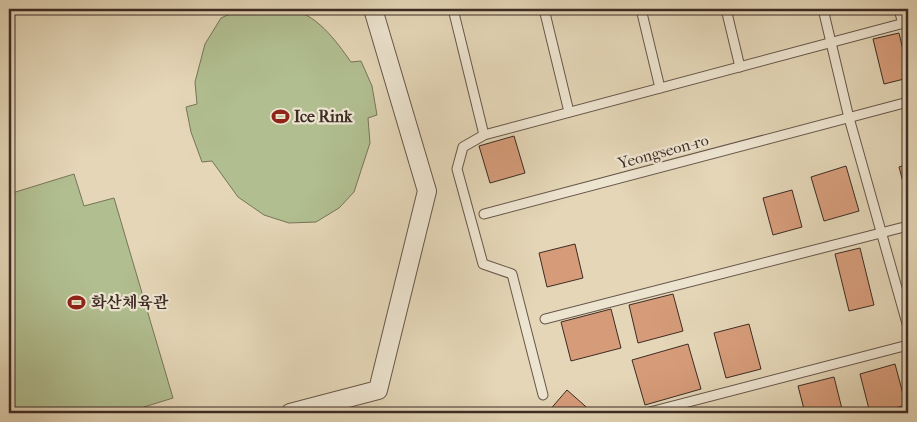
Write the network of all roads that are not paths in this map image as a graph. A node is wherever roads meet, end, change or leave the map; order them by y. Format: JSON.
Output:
{"nodes":[{"id":1,"x":373,"y":9,"type":"edge"},
{"id":2,"x":452,"y":9,"type":"edge"},
{"id":3,"x":544,"y":9,"type":"edge"},
{"id":4,"x":641,"y":9,"type":"edge"},
{"id":5,"x":726,"y":9,"type":"edge"},
{"id":6,"x":823,"y":9,"type":"edge"},
{"id":7,"x":899,"y":9,"type":"edge"},
{"id":8,"x":906,"y":23,"type":"edge"},
{"id":9,"x":832,"y":42,"type":"junction"},
{"id":10,"x":740,"y":66,"type":"junction"},
{"id":11,"x":660,"y":88,"type":"junction"},
{"id":12,"x":908,"y":102,"type":"edge"},
{"id":13,"x":570,"y":112,"type":"junction"},
{"id":14,"x":850,"y":118,"type":"junction"},
{"id":15,"x":484,"y":135,"type":"junction"},
{"id":16,"x":484,"y":214,"type":"dead end"},
{"id":17,"x":908,"y":226,"type":"edge"},
{"id":18,"x":882,"y":232,"type":"junction"},
{"id":19,"x":545,"y":319,"type":"dead end"},
{"id":20,"x":908,"y":326,"type":"edge"},
{"id":21,"x":908,"y":345,"type":"edge"},
{"id":22,"x":543,"y":396,"type":"dead end"},
{"id":23,"x":290,"y":413,"type":"edge"},
{"id":24,"x":646,"y":413,"type":"edge"}],
"edges":[{"from":1,"to":23,"type":"street"},
{"from":2,"to":15,"type":"lane"},
{"from":3,"to":13,"type":"lane"},
{"from":4,"to":11,"type":"lane"},
{"from":5,"to":10,"type":"lane"},
{"from":6,"to":9,"type":"lane"},
{"from":7,"to":8,"type":"lane"},
{"from":8,"to":9,"type":"lane"},
{"from":9,"to":10,"type":"lane"},
{"from":9,"to":14,"type":"lane"},
{"from":10,"to":11,"type":"lane"},
{"from":11,"to":13,"type":"lane"},
{"from":12,"to":14,"type":"lane","name":"Yeongseon-ro"},
{"from":13,"to":15,"type":"lane"},
{"from":14,"to":16,"type":"lane","name":"Yeongseon-ro"},
{"from":14,"to":18,"type":"lane"},
{"from":15,"to":22,"type":"lane"},
{"from":17,"to":18,"type":"lane"},
{"from":18,"to":19,"type":"lane"},
{"from":18,"to":20,"type":"lane"},
{"from":21,"to":24,"type":"lane"}]}
